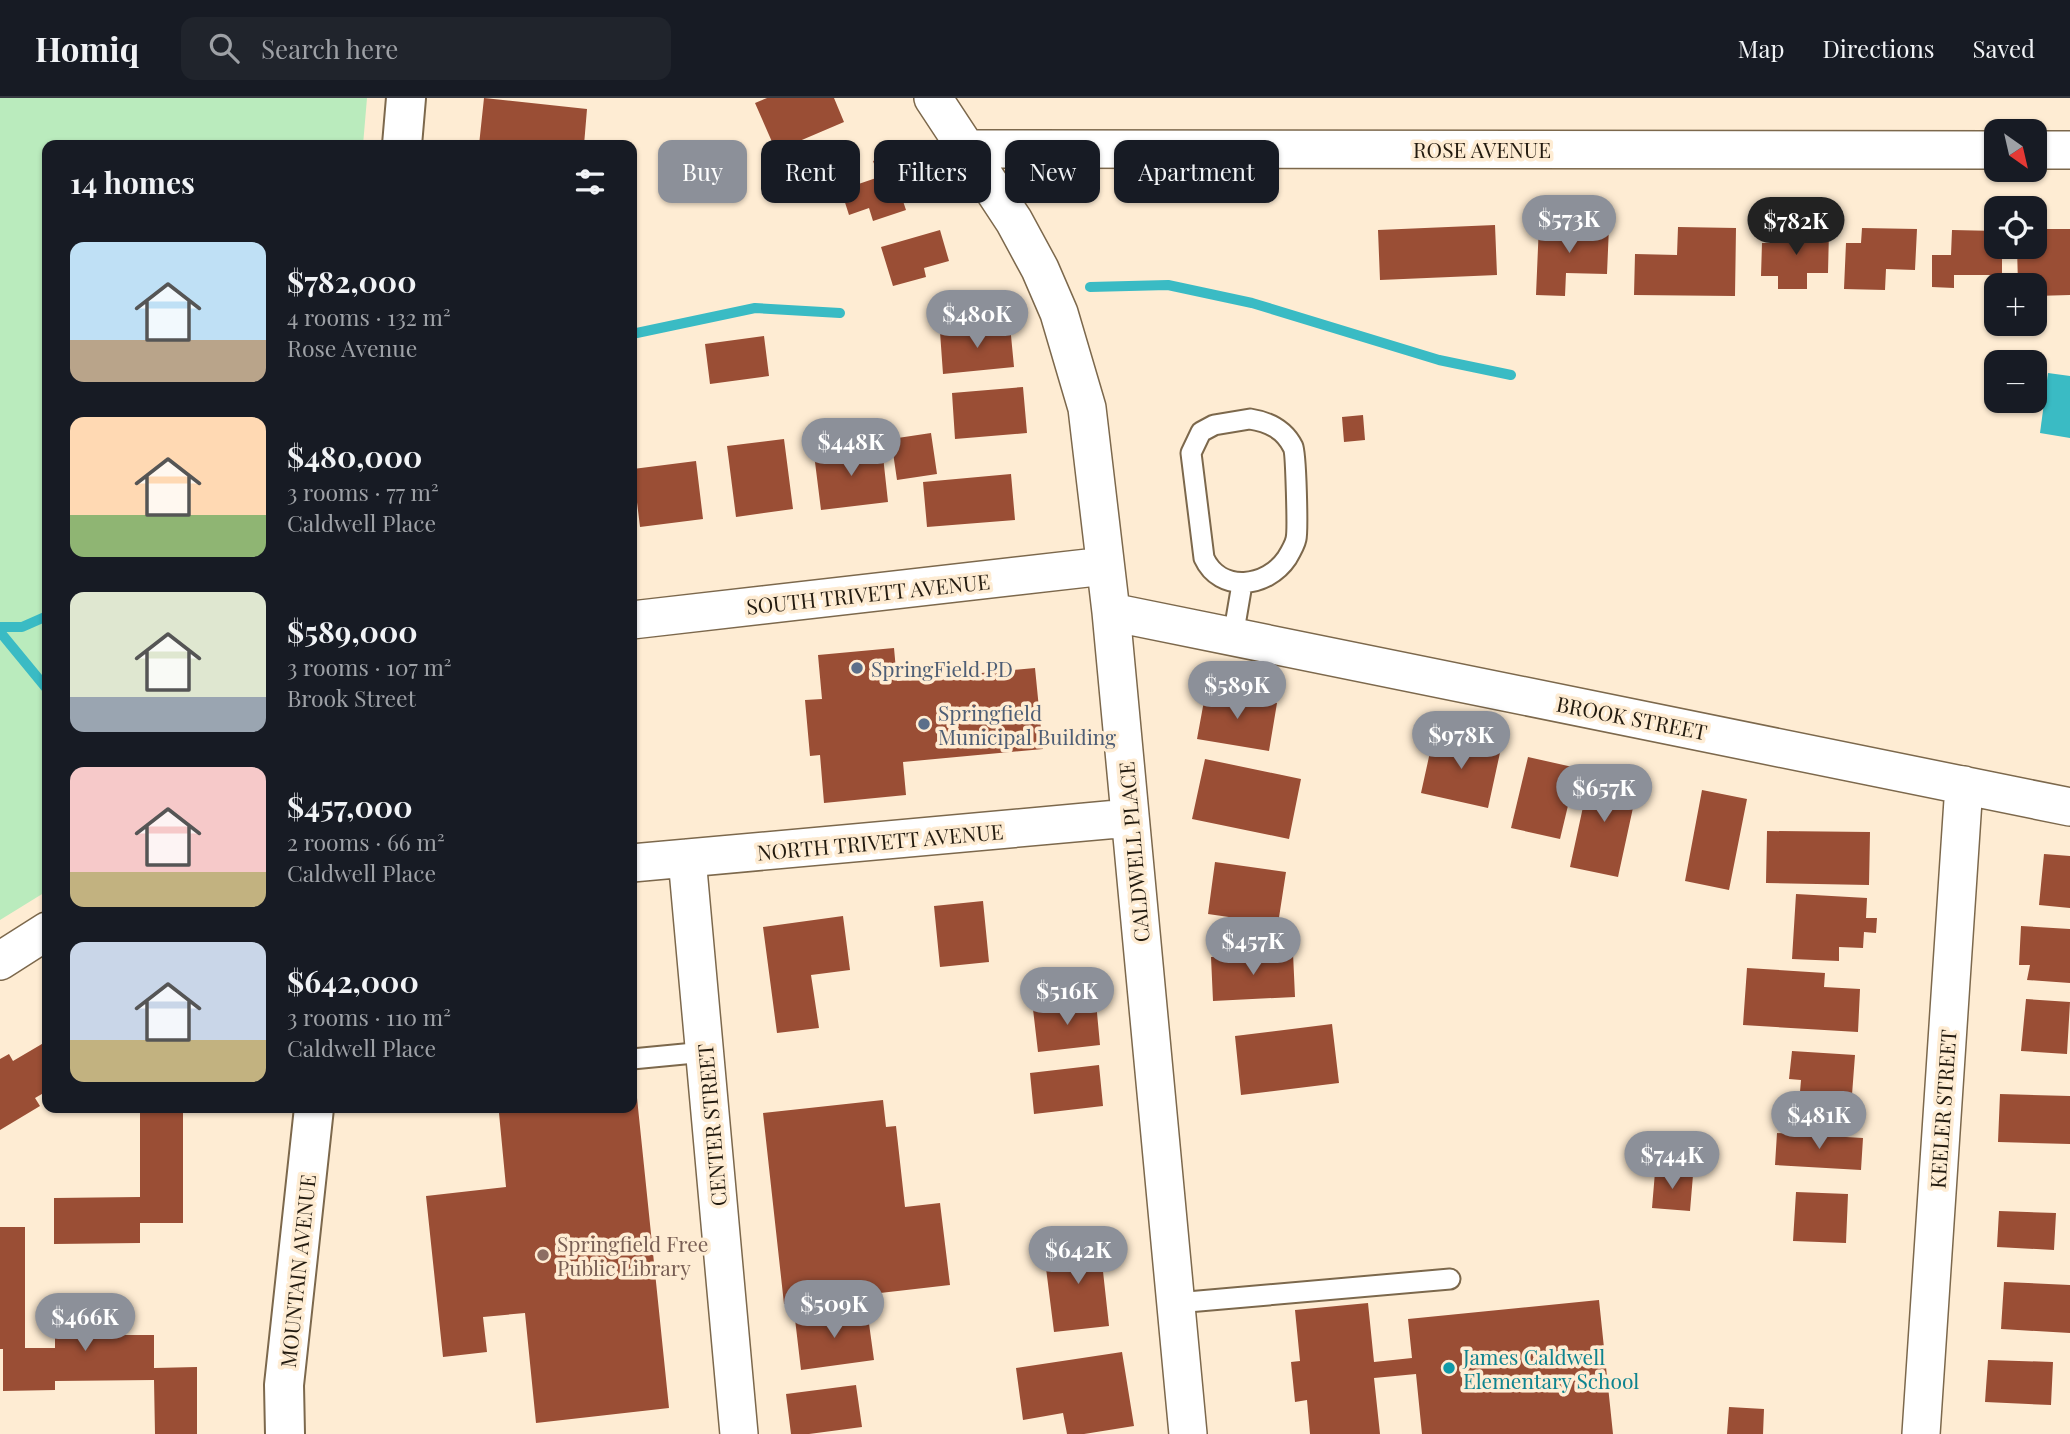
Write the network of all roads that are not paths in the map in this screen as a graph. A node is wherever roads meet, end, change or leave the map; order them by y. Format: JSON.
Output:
{"nodes":[{"id":1,"x":406,"y":98,"type":"edge"},
{"id":2,"x":933,"y":98,"type":"edge"},
{"id":3,"x":402,"y":140,"type":"edge"},
{"id":4,"x":961,"y":140,"type":"edge"},
{"id":5,"x":991,"y":149,"type":"edge"},
{"id":6,"x":1984,"y":150,"type":"edge"},
{"id":7,"x":2048,"y":150,"type":"edge"},
{"id":8,"x":2070,"y":150,"type":"edge"},
{"id":9,"x":991,"y":186,"type":"edge"},
{"id":10,"x":1105,"y":566,"type":"junction"},
{"id":11,"x":1242,"y":584,"type":"junction"},
{"id":12,"x":1111,"y":612,"type":"junction"},
{"id":13,"x":637,"y":619,"type":"edge"},
{"id":14,"x":1233,"y":636,"type":"junction"},
{"id":15,"x":1964,"y":785,"type":"junction"},
{"id":16,"x":2070,"y":807,"type":"edge"},
{"id":17,"x":1129,"y":818,"type":"junction"},
{"id":18,"x":687,"y":858,"type":"junction"},
{"id":19,"x":637,"y":863,"type":"edge"},
{"id":20,"x":42,"y":934,"type":"edge"},
{"id":21,"x":0,"y":961,"type":"edge"},
{"id":22,"x":705,"y":1052,"type":"junction"},
{"id":23,"x":637,"y":1059,"type":"edge"},
{"id":24,"x":313,"y":1113,"type":"edge"},
{"id":25,"x":1450,"y":1279,"type":"dead end"},
{"id":26,"x":1176,"y":1303,"type":"junction"},
{"id":27,"x":285,"y":1434,"type":"edge"},
{"id":28,"x":738,"y":1434,"type":"edge"},
{"id":29,"x":1188,"y":1434,"type":"edge"},
{"id":30,"x":1921,"y":1434,"type":"edge"}],
"edges":[{"from":1,"to":3,"type":"street"},
{"from":2,"to":4,"type":"street","name":"CALDWELL PLACE"},
{"from":5,"to":6,"type":"street","name":"ROSE AVENUE"},
{"from":7,"to":8,"type":"street"},
{"from":9,"to":10,"type":"street","name":"CALDWELL PLACE"},
{"from":10,"to":12,"type":"street","name":"CALDWELL PLACE"},
{"from":10,"to":13,"type":"street","name":"SOUTH TRIVETT AVENUE"},
{"from":11,"to":11,"type":"lane"},
{"from":11,"to":14,"type":"lane"},
{"from":12,"to":14,"type":"street","name":"BROOK STREET"},
{"from":12,"to":17,"type":"street","name":"CALDWELL PLACE"},
{"from":14,"to":15,"type":"street","name":"BROOK STREET"},
{"from":15,"to":16,"type":"street","name":"BROOK STREET"},
{"from":15,"to":30,"type":"street","name":"KEELER STREET"},
{"from":17,"to":18,"type":"street","name":"NORTH TRIVETT AVENUE"},
{"from":17,"to":26,"type":"street","name":"CALDWELL PLACE"},
{"from":18,"to":19,"type":"street","name":"NORTH TRIVETT AVENUE"},
{"from":18,"to":22,"type":"street","name":"CENTER STREET"},
{"from":20,"to":21,"type":"street"},
{"from":22,"to":23,"type":"lane"},
{"from":22,"to":28,"type":"street","name":"CENTER STREET"},
{"from":24,"to":27,"type":"street","name":"MOUNTAIN AVENUE"},
{"from":25,"to":26,"type":"lane"},
{"from":26,"to":29,"type":"street","name":"CALDWELL PLACE"}]}
